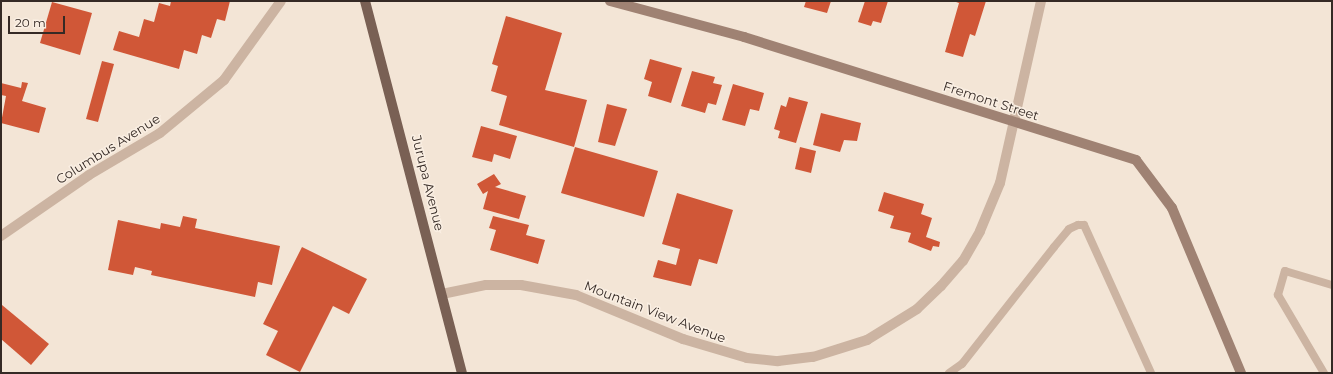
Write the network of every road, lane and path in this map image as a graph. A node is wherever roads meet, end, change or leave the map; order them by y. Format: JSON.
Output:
{"nodes":[{"id":1,"x":281,"y":1,"type":"edge"},
{"id":2,"x":365,"y":1,"type":"edge"},
{"id":3,"x":610,"y":1,"type":"edge"},
{"id":4,"x":1040,"y":1,"type":"edge"},
{"id":5,"x":1012,"y":122,"type":"junction"},
{"id":6,"x":1,"y":236,"type":"edge"},
{"id":7,"x":1332,"y":284,"type":"edge"},
{"id":8,"x":442,"y":294,"type":"junction"},
{"id":9,"x":462,"y":373,"type":"edge"},
{"id":10,"x":950,"y":373,"type":"edge"},
{"id":11,"x":1151,"y":373,"type":"edge"},
{"id":12,"x":1241,"y":373,"type":"edge"},
{"id":13,"x":1324,"y":373,"type":"edge"}],
"edges":[{"from":1,"to":6,"type":"street","name":"Columbus Avenue"},
{"from":2,"to":8,"type":"main road","name":"Jurupa Avenue"},
{"from":3,"to":5,"type":"street","name":"Fremont Street"},
{"from":4,"to":5,"type":"street","name":"Mountain View Avenue"},
{"from":5,"to":8,"type":"street","name":"Mountain View Avenue"},
{"from":5,"to":12,"type":"street","name":"Fremont Street"},
{"from":7,"to":13,"type":"lane"},
{"from":8,"to":9,"type":"main road","name":"Jurupa Avenue"},
{"from":10,"to":11,"type":"lane"}]}
